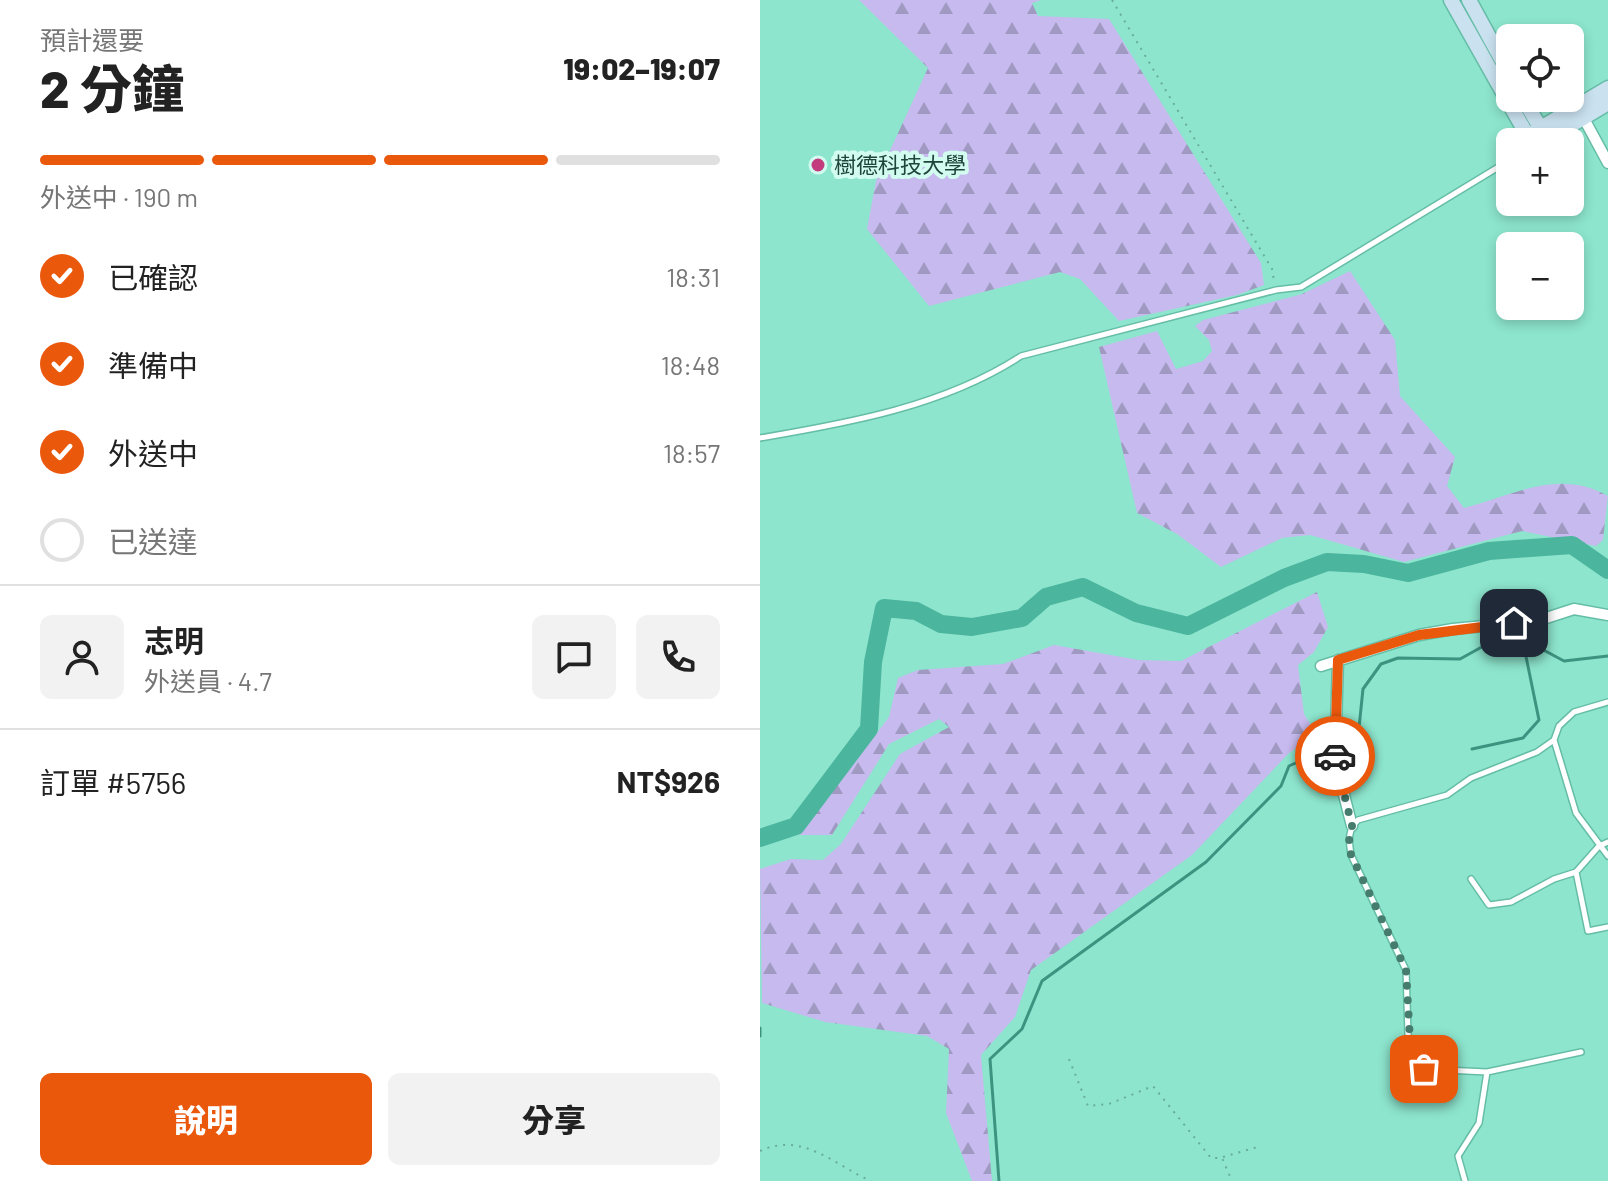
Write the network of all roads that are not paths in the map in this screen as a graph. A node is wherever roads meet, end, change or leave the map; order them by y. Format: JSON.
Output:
{"nodes":[{"id":1,"x":1451,"y":0,"type":"edge"},
{"id":2,"x":1469,"y":0,"type":"edge"},
{"id":3,"x":1496,"y":49,"type":"edge"},
{"id":4,"x":1608,"y":88,"type":"edge"},
{"id":5,"x":1608,"y":103,"type":"edge"},
{"id":6,"x":1584,"y":109,"type":"edge"},
{"id":7,"x":1584,"y":111,"type":"edge"},
{"id":8,"x":1580,"y":112,"type":"joint"},
{"id":9,"x":1523,"y":128,"type":"edge"},
{"id":10,"x":1556,"y":128,"type":"edge"},
{"id":11,"x":1608,"y":163,"type":"edge"},
{"id":12,"x":1496,"y":169,"type":"edge"},
{"id":13,"x":760,"y":438,"type":"edge"},
{"id":14,"x":1608,"y":615,"type":"edge"},
{"id":15,"x":1338,"y":660,"type":"junction"},
{"id":16,"x":1321,"y":666,"type":"dead end"},
{"id":17,"x":1608,"y":702,"type":"edge"},
{"id":18,"x":1554,"y":740,"type":"junction"},
{"id":19,"x":1352,"y":826,"type":"junction"},
{"id":20,"x":1608,"y":842,"type":"edge"},
{"id":21,"x":1599,"y":846,"type":"junction"},
{"id":22,"x":1608,"y":856,"type":"edge"},
{"id":23,"x":1576,"y":872,"type":"junction"},
{"id":24,"x":1471,"y":879,"type":"dead end"},
{"id":25,"x":1608,"y":927,"type":"edge"},
{"id":26,"x":1581,"y":1052,"type":"dead end"},
{"id":27,"x":1487,"y":1072,"type":"junction"},
{"id":28,"x":1465,"y":1181,"type":"edge"}],
"edges":[{"from":1,"to":9,"type":"street"},
{"from":2,"to":3,"type":"street"},
{"from":4,"to":6,"type":"street"},
{"from":5,"to":7,"type":"street"},
{"from":8,"to":10,"type":"street"},
{"from":8,"to":11,"type":"street"},
{"from":12,"to":13,"type":"lane"},
{"from":14,"to":15,"type":"street"},
{"from":15,"to":16,"type":"street"},
{"from":15,"to":19,"type":"street"},
{"from":17,"to":18,"type":"lane"},
{"from":18,"to":19,"type":"lane"},
{"from":18,"to":21,"type":"lane"},
{"from":19,"to":27,"type":"lane"},
{"from":20,"to":21,"type":"lane"},
{"from":21,"to":22,"type":"lane"},
{"from":21,"to":23,"type":"lane"},
{"from":23,"to":24,"type":"lane"},
{"from":23,"to":25,"type":"lane"},
{"from":26,"to":27,"type":"lane"},
{"from":27,"to":28,"type":"lane"}]}
